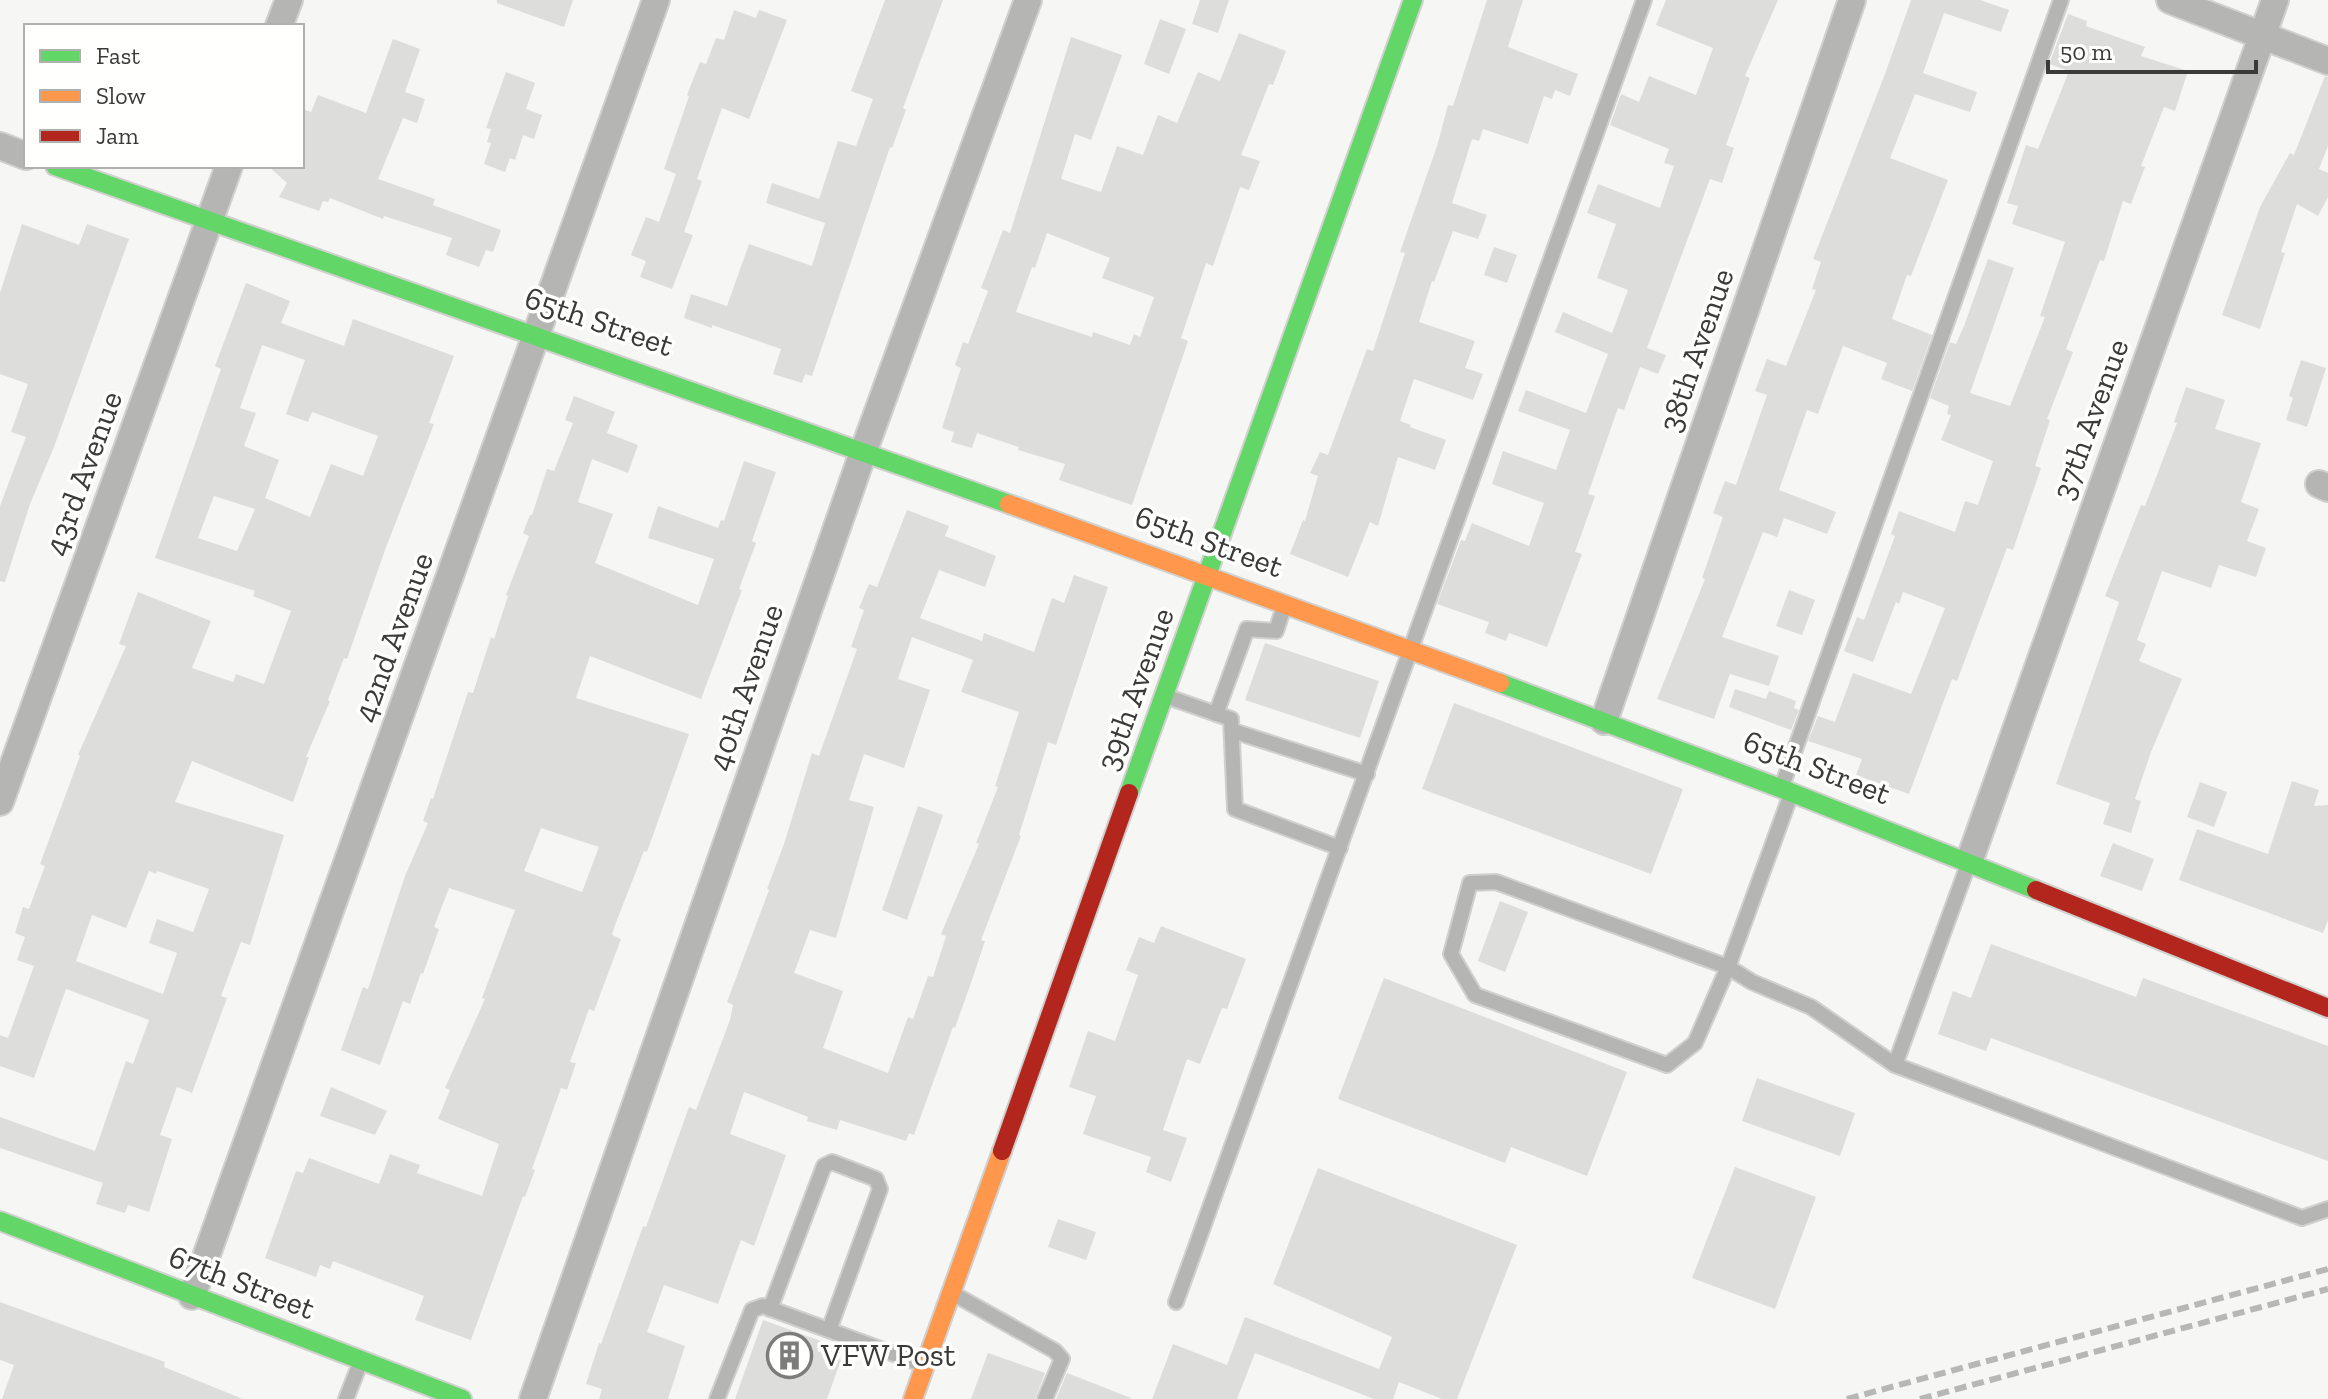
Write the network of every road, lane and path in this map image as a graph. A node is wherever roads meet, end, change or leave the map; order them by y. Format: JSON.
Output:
{"nodes":[{"id":1,"x":289,"y":0,"type":"edge"},
{"id":2,"x":656,"y":0,"type":"edge"},
{"id":3,"x":1028,"y":0,"type":"edge"},
{"id":4,"x":1413,"y":0,"type":"edge"},
{"id":5,"x":1644,"y":0,"type":"edge"},
{"id":6,"x":1852,"y":0,"type":"edge"},
{"id":7,"x":2061,"y":0,"type":"edge"},
{"id":8,"x":2170,"y":0,"type":"edge"},
{"id":9,"x":2275,"y":0,"type":"edge"},
{"id":10,"x":280,"y":24,"type":"edge"},
{"id":11,"x":2262,"y":35,"type":"junction"},
{"id":12,"x":2328,"y":61,"type":"edge"},
{"id":13,"x":0,"y":146,"type":"edge"},
{"id":14,"x":24,"y":155,"type":"edge"},
{"id":15,"x":61,"y":168,"type":"edge"},
{"id":16,"x":228,"y":168,"type":"edge"},
{"id":17,"x":210,"y":220,"type":"junction"},
{"id":18,"x":538,"y":336,"type":"junction"},
{"id":19,"x":864,"y":450,"type":"junction"},
{"id":20,"x":1207,"y":576,"type":"junction"},
{"id":21,"x":1285,"y":604,"type":"junction"},
{"id":22,"x":1412,"y":651,"type":"junction"},
{"id":23,"x":1165,"y":696,"type":"junction"},
{"id":24,"x":1216,"y":714,"type":"junction"},
{"id":25,"x":1604,"y":721,"type":"junction"},
{"id":26,"x":1233,"y":731,"type":"junction"},
{"id":27,"x":1367,"y":774,"type":"junction"},
{"id":28,"x":1786,"y":791,"type":"junction"},
{"id":29,"x":0,"y":802,"type":"edge"},
{"id":30,"x":1340,"y":848,"type":"junction"},
{"id":31,"x":1969,"y":862,"type":"junction"},
{"id":32,"x":1728,"y":967,"type":"junction"},
{"id":33,"x":2328,"y":1008,"type":"edge"},
{"id":34,"x":1895,"y":1065,"type":"junction"},
{"id":35,"x":2328,"y":1209,"type":"edge"},
{"id":36,"x":0,"y":1221,"type":"edge"},
{"id":37,"x":951,"y":1293,"type":"junction"},
{"id":38,"x":192,"y":1296,"type":"junction"},
{"id":39,"x":1176,"y":1302,"type":"dead end"},
{"id":40,"x":770,"y":1309,"type":"junction"},
{"id":41,"x":829,"y":1330,"type":"junction"},
{"id":42,"x":361,"y":1360,"type":"junction"},
{"id":43,"x":925,"y":1365,"type":"junction"},
{"id":44,"x":346,"y":1399,"type":"edge"},
{"id":45,"x":462,"y":1399,"type":"edge"},
{"id":46,"x":533,"y":1399,"type":"edge"},
{"id":47,"x":717,"y":1399,"type":"edge"},
{"id":48,"x":913,"y":1399,"type":"edge"},
{"id":49,"x":1045,"y":1399,"type":"edge"}],
"edges":[{"from":1,"to":10,"type":"street"},
{"from":2,"to":18,"type":"street","name":"42nd Avenue"},
{"from":3,"to":19,"type":"street","name":"40th Avenue"},
{"from":4,"to":20,"type":"street","name":"39th Avenue"},
{"from":5,"to":22,"type":"lane"},
{"from":6,"to":25,"type":"street","name":"38th Avenue"},
{"from":7,"to":28,"type":"lane"},
{"from":8,"to":11,"type":"street"},
{"from":9,"to":11,"type":"street","name":"37th Avenue"},
{"from":11,"to":12,"type":"street"},
{"from":11,"to":31,"type":"street","name":"37th Avenue"},
{"from":13,"to":14,"type":"street"},
{"from":15,"to":17,"type":"street","name":"65th Street"},
{"from":16,"to":17,"type":"street","name":"43rd Avenue"},
{"from":17,"to":18,"type":"street","name":"65th Street"},
{"from":17,"to":29,"type":"street","name":"43rd Avenue"},
{"from":18,"to":19,"type":"street","name":"65th Street"},
{"from":18,"to":38,"type":"street","name":"42nd Avenue"},
{"from":19,"to":20,"type":"street","name":"65th Street"},
{"from":19,"to":46,"type":"street","name":"40th Avenue"},
{"from":20,"to":21,"type":"street","name":"65th Street"},
{"from":20,"to":23,"type":"street","name":"39th Avenue"},
{"from":21,"to":22,"type":"street","name":"65th Street"},
{"from":21,"to":24,"type":"lane"},
{"from":22,"to":25,"type":"street","name":"65th Street"},
{"from":22,"to":27,"type":"lane"},
{"from":23,"to":24,"type":"lane"},
{"from":23,"to":37,"type":"street","name":"39th Avenue"},
{"from":24,"to":26,"type":"lane"},
{"from":25,"to":28,"type":"street","name":"65th Street"},
{"from":26,"to":27,"type":"lane"},
{"from":26,"to":30,"type":"lane"},
{"from":27,"to":30,"type":"lane"},
{"from":28,"to":31,"type":"street","name":"65th Street"},
{"from":28,"to":32,"type":"lane"},
{"from":30,"to":39,"type":"lane"},
{"from":31,"to":33,"type":"street","name":"65th Street"},
{"from":31,"to":34,"type":"lane"},
{"from":32,"to":32,"type":"lane"},
{"from":32,"to":34,"type":"lane"},
{"from":34,"to":35,"type":"lane"},
{"from":36,"to":38,"type":"street","name":"67th Street"},
{"from":37,"to":43,"type":"street","name":"39th Avenue"},
{"from":37,"to":49,"type":"lane"},
{"from":38,"to":42,"type":"street","name":"67th Street"},
{"from":40,"to":41,"type":"lane"},
{"from":40,"to":41,"type":"lane"},
{"from":40,"to":47,"type":"lane"},
{"from":41,"to":43,"type":"lane"},
{"from":42,"to":44,"type":"lane"},
{"from":42,"to":45,"type":"street","name":"67th Street"},
{"from":43,"to":48,"type":"street","name":"39th Avenue"}]}
